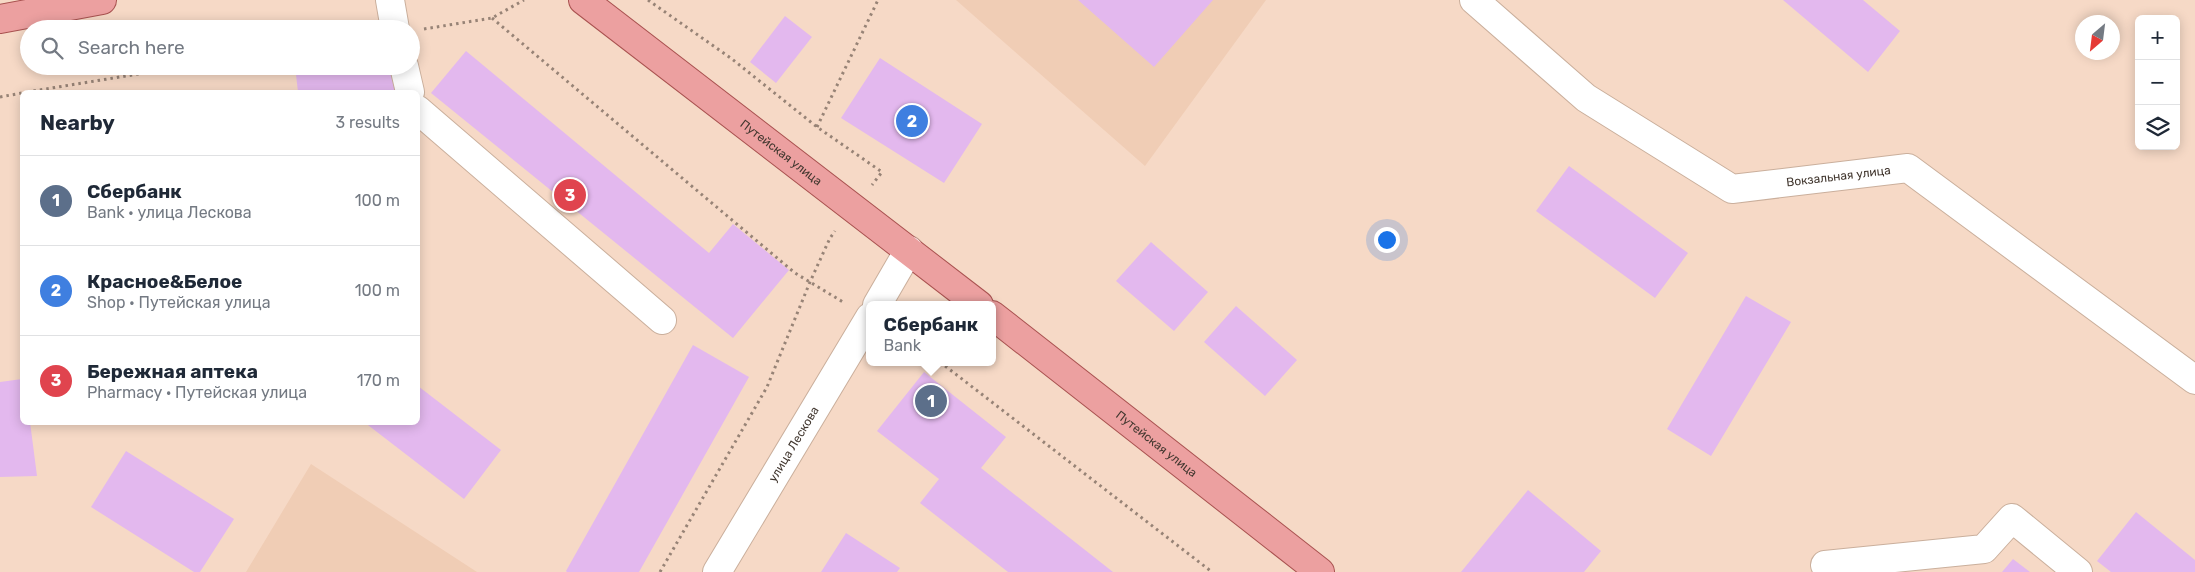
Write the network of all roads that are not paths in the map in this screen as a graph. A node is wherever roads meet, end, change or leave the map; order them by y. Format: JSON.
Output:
{"nodes":[{"id":1,"x":102,"y":0,"type":"edge"},
{"id":2,"x":390,"y":0,"type":"edge"},
{"id":3,"x":582,"y":0,"type":"edge"},
{"id":4,"x":1474,"y":0,"type":"edge"},
{"id":5,"x":0,"y":19,"type":"edge"},
{"id":6,"x":402,"y":20,"type":"edge"},
{"id":7,"x":406,"y":75,"type":"edge"},
{"id":8,"x":410,"y":90,"type":"edge"},
{"id":9,"x":420,"y":112,"type":"edge"},
{"id":10,"x":909,"y":250,"type":"junction"},
{"id":11,"x":879,"y":301,"type":"edge"},
{"id":12,"x":975,"y":301,"type":"edge"},
{"id":13,"x":996,"y":318,"type":"edge"},
{"id":14,"x":662,"y":320,"type":"dead end"},
{"id":15,"x":866,"y":324,"type":"edge"},
{"id":16,"x":2195,"y":380,"type":"edge"},
{"id":17,"x":1984,"y":549,"type":"junction"},
{"id":18,"x":1825,"y":565,"type":"dead end"},
{"id":19,"x":717,"y":572,"type":"edge"},
{"id":20,"x":1320,"y":572,"type":"edge"},
{"id":21,"x":1966,"y":572,"type":"edge"},
{"id":22,"x":2078,"y":572,"type":"edge"}],
"edges":[{"from":1,"to":5,"type":"main road"},
{"from":2,"to":6,"type":"street"},
{"from":3,"to":10,"type":"main road","name":"Путейская улица"},
{"from":4,"to":16,"type":"street","name":"Вокзальная улица"},
{"from":7,"to":8,"type":"street"},
{"from":9,"to":14,"type":"street"},
{"from":10,"to":11,"type":"street"},
{"from":10,"to":12,"type":"main road","name":"Путейская улица"},
{"from":13,"to":20,"type":"main road","name":"Путейская улица"},
{"from":15,"to":19,"type":"street","name":"улица Лескова"},
{"from":17,"to":18,"type":"street"},
{"from":17,"to":21,"type":"street"},
{"from":17,"to":22,"type":"street"}]}
